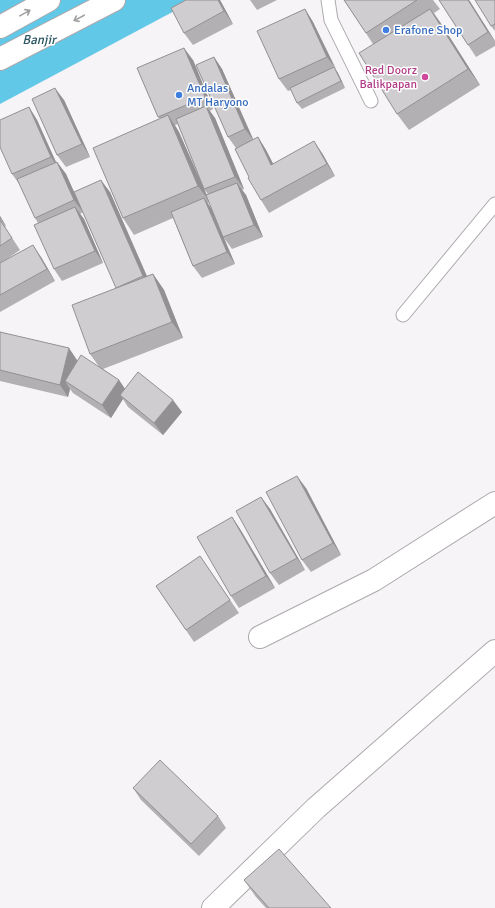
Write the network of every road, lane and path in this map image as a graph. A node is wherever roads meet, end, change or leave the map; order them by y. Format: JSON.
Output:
{"nodes":[{"id":1,"x":49,"y":0,"type":"edge"},
{"id":2,"x":114,"y":0,"type":"edge"},
{"id":3,"x":328,"y":0,"type":"edge"},
{"id":4,"x":0,"y":27,"type":"edge"},
{"id":5,"x":0,"y":59,"type":"edge"},
{"id":6,"x":371,"y":101,"type":"dead end"},
{"id":7,"x":495,"y":204,"type":"edge"},
{"id":8,"x":403,"y":316,"type":"dead end"},
{"id":9,"x":495,"y":504,"type":"edge"},
{"id":10,"x":260,"y":637,"type":"dead end"},
{"id":11,"x":495,"y":651,"type":"edge"},
{"id":12,"x":213,"y":908,"type":"edge"}],
"edges":[{"from":4,"to":1,"type":"street","one_way":true},
{"from":2,"to":5,"type":"street","one_way":true},
{"from":3,"to":6,"type":"lane"},
{"from":7,"to":8,"type":"lane"},
{"from":9,"to":10,"type":"street"},
{"from":11,"to":12,"type":"street"}]}
